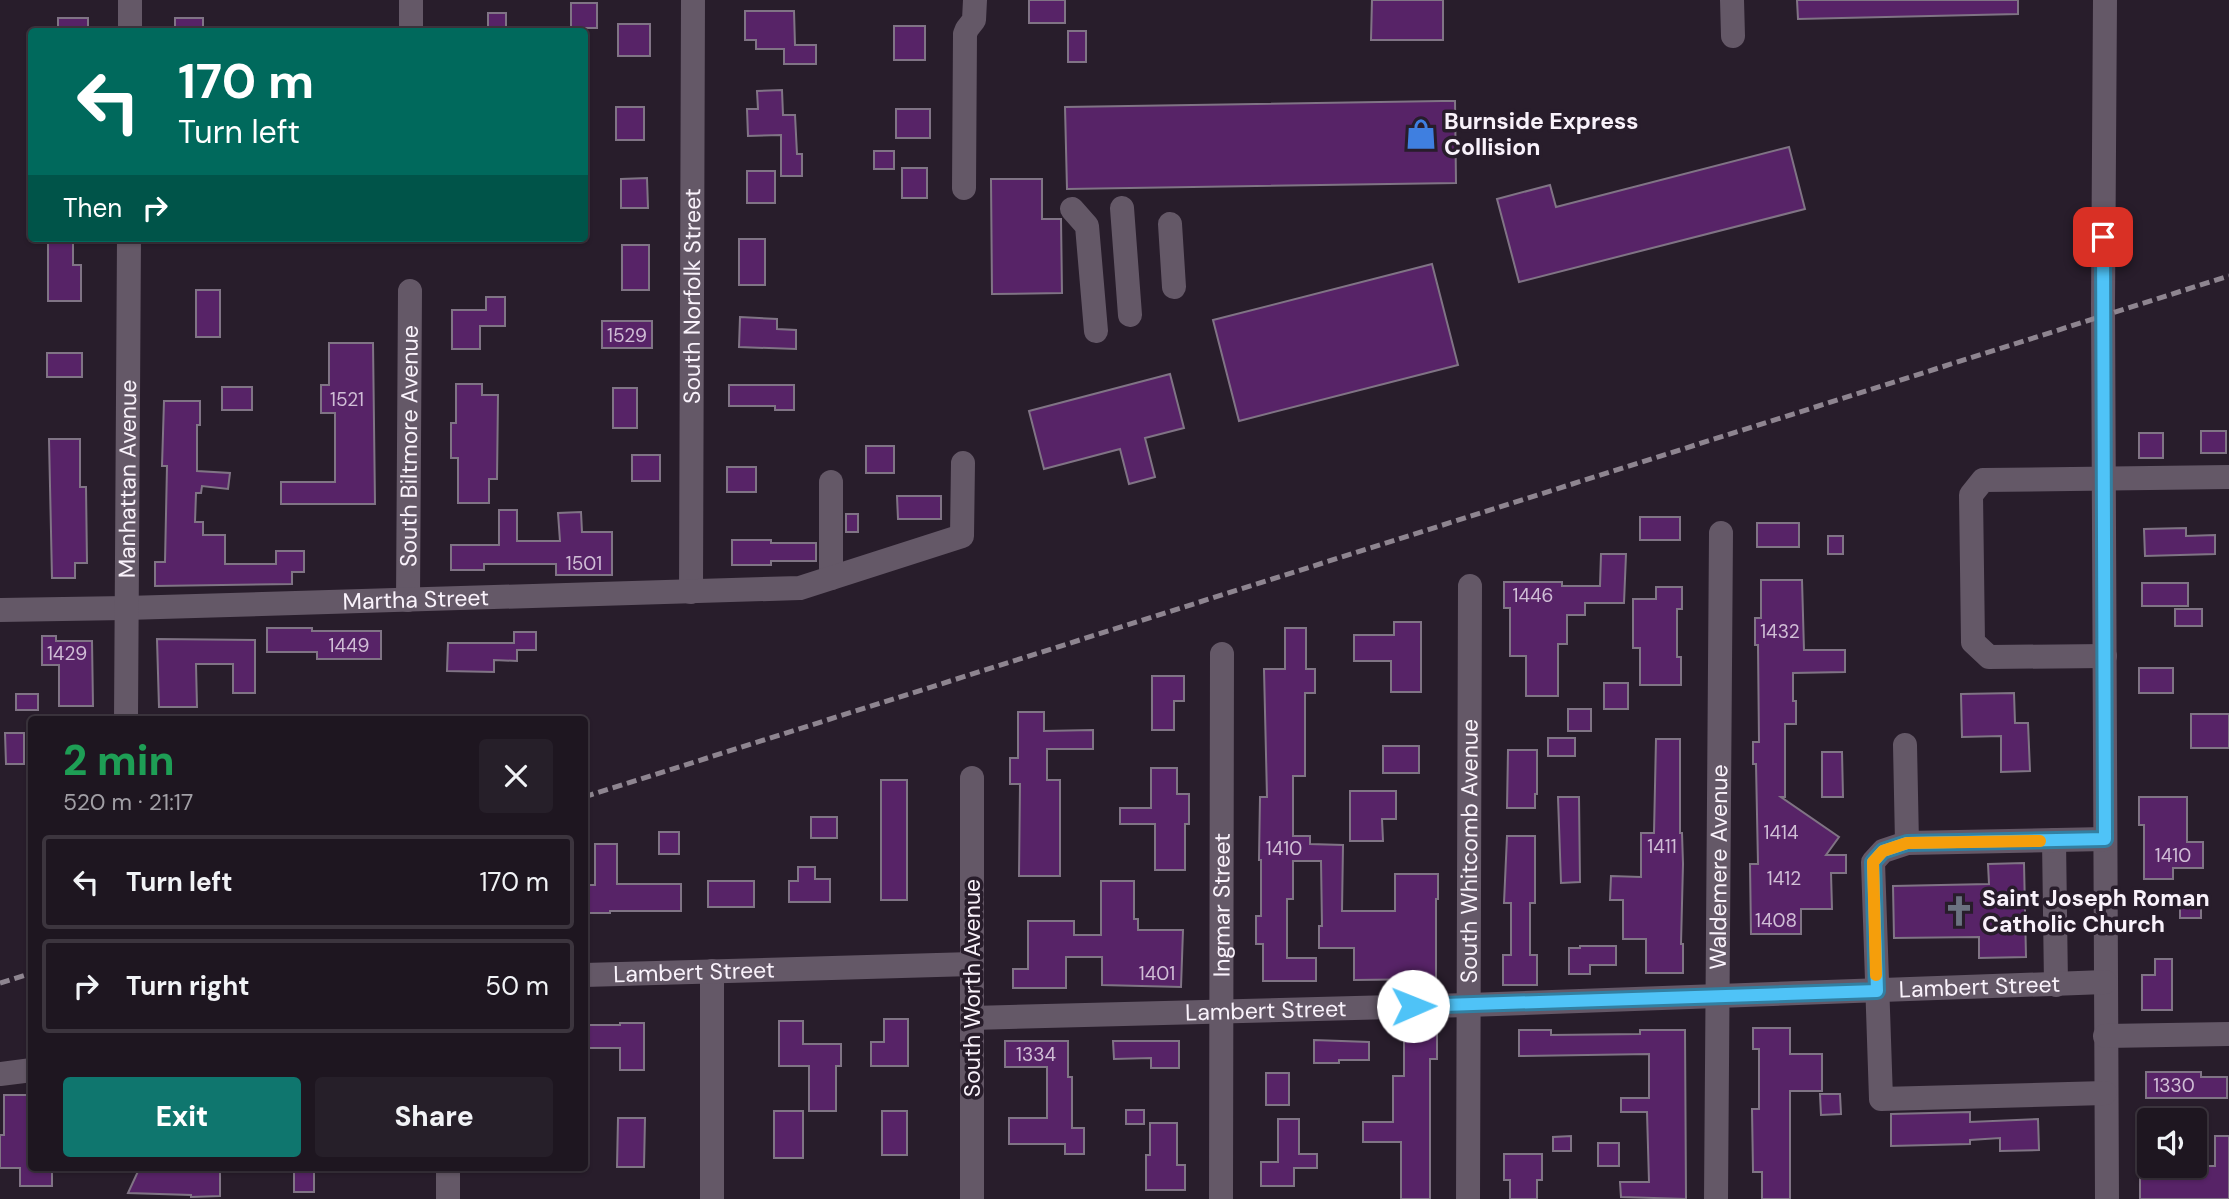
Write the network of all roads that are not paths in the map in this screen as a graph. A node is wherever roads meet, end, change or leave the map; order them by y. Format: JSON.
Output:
{"nodes":[{"id":1,"x":130,"y":0,"type":"edge"},
{"id":2,"x":411,"y":0,"type":"edge"},
{"id":3,"x":693,"y":0,"type":"edge"},
{"id":4,"x":975,"y":0,"type":"edge"},
{"id":5,"x":1732,"y":0,"type":"edge"},
{"id":6,"x":2105,"y":0,"type":"edge"},
{"id":7,"x":130,"y":28,"type":"edge"},
{"id":8,"x":411,"y":28,"type":"edge"},
{"id":9,"x":1733,"y":36,"type":"dead end"},
{"id":10,"x":964,"y":188,"type":"dead end"},
{"id":11,"x":1122,"y":208,"type":"dead end"},
{"id":12,"x":1072,"y":209,"type":"dead end"},
{"id":13,"x":1170,"y":224,"type":"dead end"},
{"id":14,"x":129,"y":242,"type":"edge"},
{"id":15,"x":1174,"y":287,"type":"dead end"},
{"id":16,"x":410,"y":291,"type":"dead end"},
{"id":17,"x":1130,"y":315,"type":"dead end"},
{"id":18,"x":1096,"y":331,"type":"dead end"},
{"id":19,"x":963,"y":463,"type":"dead end"},
{"id":20,"x":2229,"y":477,"type":"edge"},
{"id":21,"x":2105,"y":480,"type":"junction"},
{"id":22,"x":831,"y":482,"type":"dead end"},
{"id":23,"x":1721,"y":533,"type":"dead end"},
{"id":24,"x":831,"y":578,"type":"junction"},
{"id":25,"x":1469,"y":586,"type":"dead end"},
{"id":26,"x":691,"y":592,"type":"junction"},
{"id":27,"x":408,"y":600,"type":"junction"},
{"id":28,"x":126,"y":608,"type":"junction"},
{"id":29,"x":0,"y":610,"type":"edge"},
{"id":30,"x":1222,"y":654,"type":"dead end"},
{"id":31,"x":2105,"y":656,"type":"junction"},
{"id":32,"x":126,"y":716,"type":"edge"},
{"id":33,"x":1905,"y":745,"type":"dead end"},
{"id":34,"x":972,"y":778,"type":"dead end"},
{"id":35,"x":2105,"y":839,"type":"junction"},
{"id":36,"x":2054,"y":840,"type":"junction"},
{"id":37,"x":1907,"y":843,"type":"junction"},
{"id":38,"x":972,"y":964,"type":"junction"},
{"id":39,"x":712,"y":971,"type":"junction"},
{"id":40,"x":588,"y":975,"type":"edge"},
{"id":41,"x":2105,"y":982,"type":"junction"},
{"id":42,"x":2056,"y":985,"type":"junction"},
{"id":43,"x":1877,"y":991,"type":"junction"},
{"id":44,"x":1717,"y":996,"type":"junction"},
{"id":45,"x":1468,"y":1005,"type":"junction"},
{"id":46,"x":1221,"y":1011,"type":"junction"},
{"id":47,"x":972,"y":1018,"type":"junction"},
{"id":48,"x":2229,"y":1034,"type":"edge"},
{"id":49,"x":2105,"y":1037,"type":"junction"},
{"id":50,"x":28,"y":1070,"type":"edge"},
{"id":51,"x":0,"y":1074,"type":"edge"},
{"id":52,"x":2105,"y":1093,"type":"junction"},
{"id":53,"x":448,"y":1171,"type":"edge"},
{"id":54,"x":448,"y":1199,"type":"edge"},
{"id":55,"x":712,"y":1199,"type":"edge"},
{"id":56,"x":972,"y":1199,"type":"edge"},
{"id":57,"x":1221,"y":1199,"type":"edge"},
{"id":58,"x":1468,"y":1199,"type":"edge"},
{"id":59,"x":1716,"y":1199,"type":"edge"},
{"id":60,"x":2106,"y":1199,"type":"edge"}],
"edges":[{"from":1,"to":7,"type":"street"},
{"from":2,"to":8,"type":"street"},
{"from":3,"to":26,"type":"street","name":"South Norfolk Street"},
{"from":4,"to":10,"type":"street"},
{"from":5,"to":9,"type":"street"},
{"from":6,"to":21,"type":"street"},
{"from":11,"to":17,"type":"street"},
{"from":12,"to":18,"type":"street"},
{"from":13,"to":15,"type":"street"},
{"from":14,"to":28,"type":"street","name":"Manhattan Avenue"},
{"from":16,"to":27,"type":"street","name":"South Biltmore Avenue"},
{"from":19,"to":24,"type":"street"},
{"from":20,"to":21,"type":"street"},
{"from":21,"to":31,"type":"street"},
{"from":21,"to":31,"type":"street"},
{"from":22,"to":24,"type":"street"},
{"from":23,"to":44,"type":"street","name":"Waldemere Avenue"},
{"from":24,"to":26,"type":"street","name":"Martha Street"},
{"from":25,"to":45,"type":"street","name":"South Whitcomb Avenue"},
{"from":26,"to":27,"type":"street","name":"Martha Street"},
{"from":27,"to":28,"type":"street","name":"Martha Street"},
{"from":28,"to":29,"type":"street","name":"Martha Street"},
{"from":28,"to":32,"type":"street","name":"Manhattan Avenue"},
{"from":30,"to":46,"type":"street","name":"Ingmar Street"},
{"from":31,"to":35,"type":"street"},
{"from":33,"to":37,"type":"street"},
{"from":34,"to":38,"type":"street","name":"South Worth Avenue"},
{"from":35,"to":36,"type":"street"},
{"from":35,"to":41,"type":"street"},
{"from":36,"to":37,"type":"street"},
{"from":36,"to":42,"type":"street"},
{"from":37,"to":43,"type":"street"},
{"from":38,"to":39,"type":"street","name":"Lambert Street"},
{"from":38,"to":47,"type":"street","name":"South Worth Avenue"},
{"from":39,"to":40,"type":"street","name":"Lambert Street"},
{"from":39,"to":55,"type":"street"},
{"from":41,"to":42,"type":"street","name":"Lambert Street"},
{"from":41,"to":49,"type":"street"},
{"from":42,"to":43,"type":"street","name":"Lambert Street"},
{"from":43,"to":44,"type":"street","name":"Lambert Street"},
{"from":43,"to":52,"type":"street"},
{"from":44,"to":45,"type":"street","name":"Lambert Street"},
{"from":44,"to":59,"type":"street","name":"Waldemere Avenue"},
{"from":45,"to":46,"type":"street","name":"Lambert Street"},
{"from":45,"to":58,"type":"street","name":"South Whitcomb Avenue"},
{"from":46,"to":47,"type":"street","name":"Lambert Street"},
{"from":46,"to":57,"type":"street","name":"Ingmar Street"},
{"from":47,"to":56,"type":"street","name":"South Worth Avenue"},
{"from":48,"to":49,"type":"street"},
{"from":49,"to":52,"type":"street"},
{"from":50,"to":51,"type":"street"},
{"from":52,"to":60,"type":"street"},
{"from":53,"to":54,"type":"street"}]}
